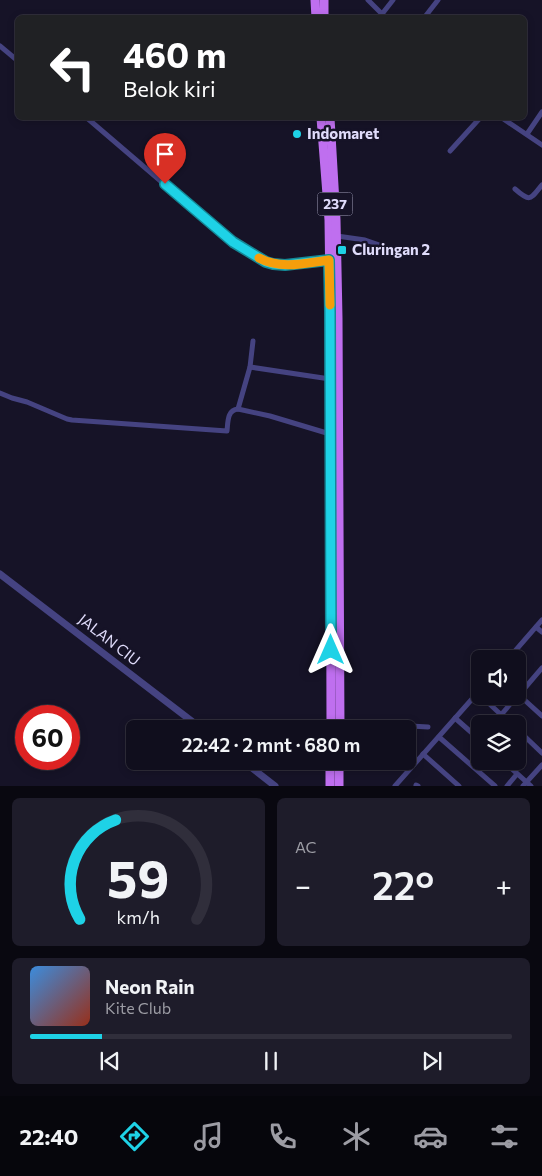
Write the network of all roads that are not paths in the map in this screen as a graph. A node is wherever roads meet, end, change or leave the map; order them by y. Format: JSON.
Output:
{"nodes":[{"id":1,"x":368,"y":0,"type":"edge"},
{"id":2,"x":393,"y":0,"type":"edge"},
{"id":3,"x":438,"y":0,"type":"edge"},
{"id":4,"x":313,"y":1,"type":"edge"},
{"id":5,"x":324,"y":4,"type":"edge"},
{"id":6,"x":315,"y":15,"type":"edge"},
{"id":7,"x":383,"y":15,"type":"edge"},
{"id":8,"x":385,"y":15,"type":"edge"},
{"id":9,"x":426,"y":15,"type":"edge"},
{"id":10,"x":0,"y":46,"type":"edge"},
{"id":11,"x":15,"y":58,"type":"edge"},
{"id":12,"x":542,"y":112,"type":"edge"},
{"id":13,"x":89,"y":120,"type":"edge"},
{"id":14,"x":322,"y":120,"type":"edge"},
{"id":15,"x":330,"y":120,"type":"edge"},
{"id":16,"x":478,"y":120,"type":"edge"},
{"id":17,"x":505,"y":120,"type":"edge"},
{"id":18,"x":527,"y":134,"type":"junction"},
{"id":19,"x":542,"y":145,"type":"edge"},
{"id":20,"x":450,"y":151,"type":"dead end"},
{"id":21,"x":542,"y":185,"type":"edge"},
{"id":22,"x":515,"y":189,"type":"dead end"},
{"id":23,"x":337,"y":236,"type":"junction"},
{"id":24,"x":391,"y":249,"type":"dead end"},
{"id":25,"x":329,"y":260,"type":"junction"},
{"id":26,"x":334,"y":290,"type":"junction"},
{"id":27,"x":334,"y":312,"type":"junction"},
{"id":28,"x":253,"y":341,"type":"dead end"},
{"id":29,"x":250,"y":367,"type":"junction"},
{"id":30,"x":330,"y":379,"type":"junction"},
{"id":31,"x":0,"y":393,"type":"edge"},
{"id":32,"x":238,"y":409,"type":"junction"},
{"id":33,"x":331,"y":434,"type":"junction"},
{"id":34,"x":0,"y":574,"type":"edge"},
{"id":35,"x":542,"y":620,"type":"edge"},
{"id":36,"x":536,"y":627,"type":"junction"},
{"id":37,"x":542,"y":632,"type":"edge"},
{"id":38,"x":336,"y":650,"type":"junction"},
{"id":39,"x":516,"y":650,"type":"edge"},
{"id":40,"x":542,"y":668,"type":"edge"},
{"id":41,"x":537,"y":674,"type":"junction"},
{"id":42,"x":542,"y":679,"type":"edge"},
{"id":43,"x":526,"y":687,"type":"edge"},
{"id":44,"x":336,"y":694,"type":"junction"},
{"id":45,"x":471,"y":703,"type":"edge"},
{"id":46,"x":526,"y":703,"type":"edge"},
{"id":47,"x":491,"y":705,"type":"edge"},
{"id":48,"x":510,"y":705,"type":"edge"},
{"id":49,"x":501,"y":715,"type":"joint"},
{"id":50,"x":542,"y":716,"type":"edge"},
{"id":51,"x":455,"y":718,"type":"junction"},
{"id":52,"x":190,"y":720,"type":"edge"},
{"id":53,"x":332,"y":720,"type":"edge"},
{"id":54,"x":339,"y":720,"type":"edge"},
{"id":55,"x":416,"y":726,"type":"edge"},
{"id":56,"x":428,"y":726,"type":"dead end"},
{"id":57,"x":471,"y":732,"type":"edge"},
{"id":58,"x":439,"y":737,"type":"junction"},
{"id":59,"x":526,"y":738,"type":"edge"},
{"id":60,"x":542,"y":753,"type":"edge"},
{"id":61,"x":424,"y":754,"type":"junction"},
{"id":62,"x":542,"y":764,"type":"edge"},
{"id":63,"x":255,"y":770,"type":"edge"},
{"id":64,"x":330,"y":770,"type":"edge"},
{"id":65,"x":339,"y":770,"type":"edge"},
{"id":66,"x":513,"y":770,"type":"edge"},
{"id":67,"x":517,"y":774,"type":"junction"},
{"id":68,"x":527,"y":785,"type":"edge"},
{"id":69,"x":275,"y":786,"type":"edge"},
{"id":70,"x":330,"y":786,"type":"edge"},
{"id":71,"x":339,"y":786,"type":"edge"},
{"id":72,"x":395,"y":786,"type":"edge"},
{"id":73,"x":459,"y":786,"type":"edge"},
{"id":74,"x":494,"y":786,"type":"edge"},
{"id":75,"x":507,"y":786,"type":"edge"}],
"edges":[{"from":1,"to":7,"type":"street"},
{"from":2,"to":8,"type":"street"},
{"from":3,"to":9,"type":"street"},
{"from":4,"to":5,"type":"street"},
{"from":4,"to":6,"type":"main road"},
{"from":10,"to":11,"type":"street"},
{"from":12,"to":18,"type":"street"},
{"from":13,"to":25,"type":"street"},
{"from":14,"to":25,"type":"main road","number":"237"},
{"from":15,"to":23,"type":"main road","number":"237"},
{"from":16,"to":20,"type":"street"},
{"from":17,"to":18,"type":"street"},
{"from":18,"to":19,"type":"street"},
{"from":21,"to":22,"type":"street"},
{"from":23,"to":24,"type":"street"},
{"from":23,"to":26,"type":"main road","number":"237"},
{"from":25,"to":26,"type":"main road","number":"237"},
{"from":26,"to":27,"type":"main road","number":"237"},
{"from":27,"to":30,"type":"main road","number":"237"},
{"from":27,"to":38,"type":"main road","number":"237"},
{"from":28,"to":29,"type":"street"},
{"from":29,"to":30,"type":"street"},
{"from":29,"to":32,"type":"street"},
{"from":30,"to":33,"type":"main road","number":"237"},
{"from":31,"to":32,"type":"street"},
{"from":32,"to":33,"type":"street"},
{"from":33,"to":38,"type":"main road","number":"237"},
{"from":34,"to":52,"type":"street","name":"JALAN CIU"},
{"from":35,"to":36,"type":"street"},
{"from":36,"to":37,"type":"street"},
{"from":36,"to":39,"type":"street"},
{"from":38,"to":44,"type":"main road","number":"237"},
{"from":40,"to":41,"type":"street"},
{"from":41,"to":42,"type":"street"},
{"from":41,"to":43,"type":"street"},
{"from":44,"to":53,"type":"main road","number":"237"},
{"from":44,"to":54,"type":"main road","number":"237"},
{"from":45,"to":51,"type":"street"},
{"from":46,"to":50,"type":"street"},
{"from":47,"to":49,"type":"street"},
{"from":48,"to":49,"type":"street"},
{"from":51,"to":57,"type":"street"},
{"from":51,"to":58,"type":"street"},
{"from":55,"to":56,"type":"street"},
{"from":58,"to":61,"type":"street"},
{"from":58,"to":74,"type":"street"},
{"from":59,"to":60,"type":"street"},
{"from":61,"to":72,"type":"street"},
{"from":61,"to":73,"type":"street"},
{"from":62,"to":68,"type":"street"},
{"from":63,"to":69,"type":"street"},
{"from":64,"to":70,"type":"main road"},
{"from":65,"to":71,"type":"main road"},
{"from":66,"to":67,"type":"street"},
{"from":67,"to":68,"type":"street"},
{"from":67,"to":75,"type":"street"}]}
